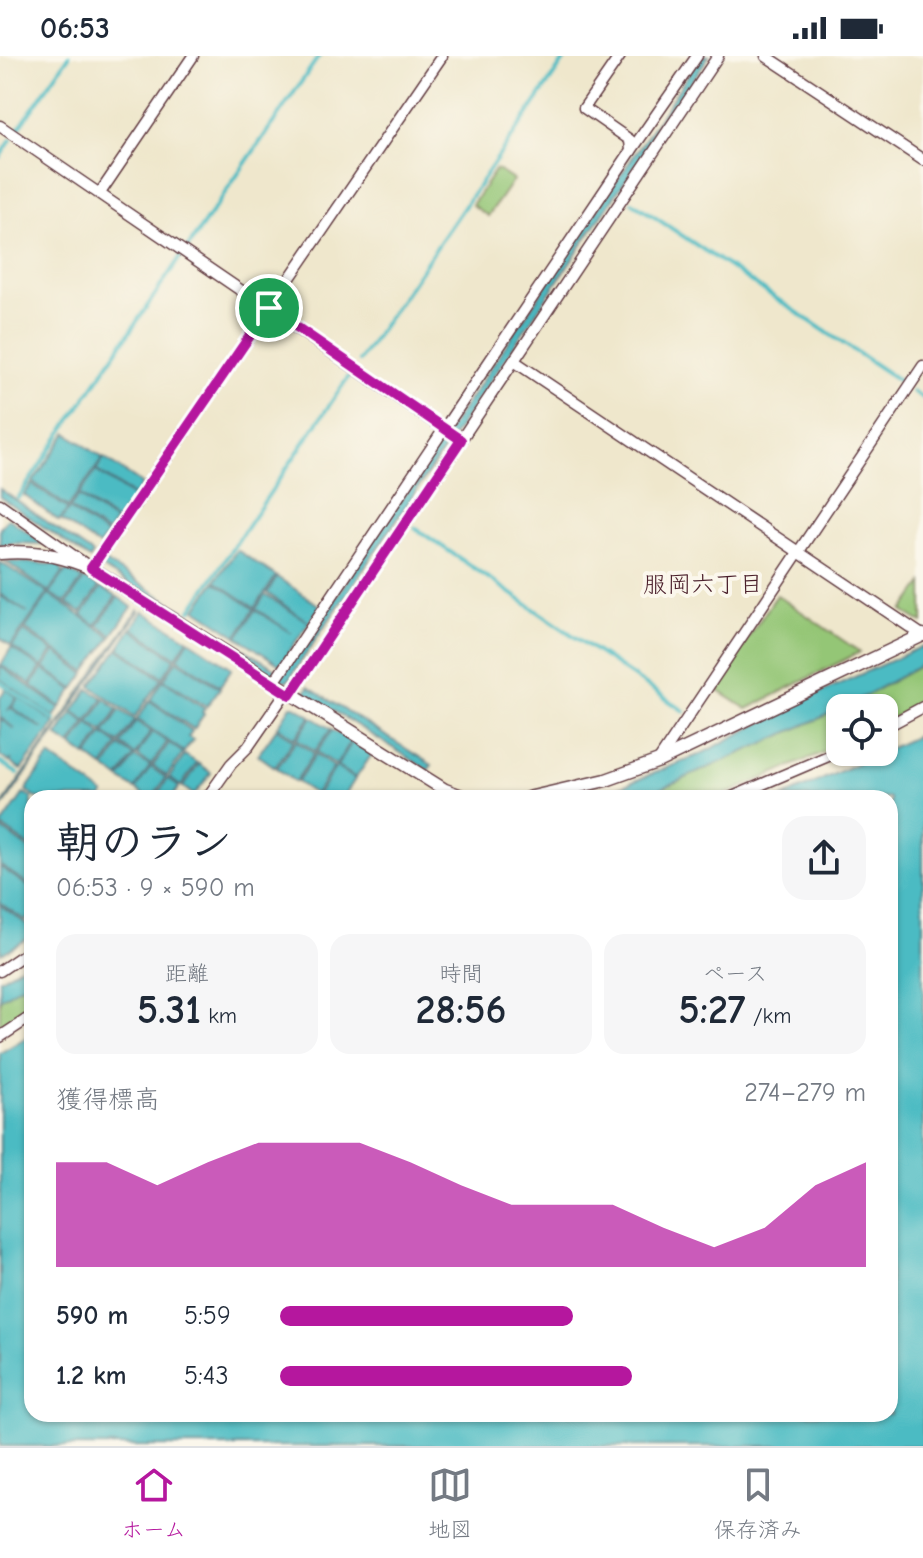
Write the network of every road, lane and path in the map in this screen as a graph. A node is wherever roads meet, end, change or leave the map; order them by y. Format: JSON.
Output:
{"nodes":[{"id":1,"x":193,"y":56,"type":"edge"},
{"id":2,"x":442,"y":56,"type":"edge"},
{"id":3,"x":620,"y":56,"type":"edge"},
{"id":4,"x":697,"y":56,"type":"edge"},
{"id":5,"x":718,"y":56,"type":"edge"},
{"id":6,"x":766,"y":56,"type":"edge"},
{"id":7,"x":0,"y":126,"type":"edge"},
{"id":8,"x":631,"y":151,"type":"junction"},
{"id":9,"x":923,"y":160,"type":"edge"},
{"id":10,"x":100,"y":193,"type":"junction"},
{"id":11,"x":269,"y":308,"type":"junction"},
{"id":12,"x":514,"y":361,"type":"junction"},
{"id":13,"x":923,"y":366,"type":"edge"},
{"id":14,"x":444,"y":429,"type":"junction"},
{"id":15,"x":461,"y":440,"type":"junction"},
{"id":16,"x":1,"y":508,"type":"edge"},
{"id":17,"x":799,"y":552,"type":"junction"},
{"id":18,"x":0,"y":553,"type":"edge"},
{"id":19,"x":91,"y":568,"type":"junction"},
{"id":20,"x":923,"y":635,"type":"edge"},
{"id":21,"x":277,"y":678,"type":"junction"},
{"id":22,"x":288,"y":693,"type":"junction"},
{"id":23,"x":923,"y":707,"type":"edge"},
{"id":24,"x":898,"y":720,"type":"edge"},
{"id":25,"x":826,"y":757,"type":"edge"},
{"id":26,"x":659,"y":761,"type":"junction"},
{"id":27,"x":214,"y":790,"type":"edge"},
{"id":28,"x":445,"y":790,"type":"edge"},
{"id":29,"x":563,"y":790,"type":"edge"},
{"id":30,"x":749,"y":790,"type":"edge"},
{"id":31,"x":24,"y":954,"type":"edge"},
{"id":32,"x":0,"y":971,"type":"edge"},
{"id":33,"x":24,"y":1021,"type":"edge"},
{"id":34,"x":2,"y":1035,"type":"edge"}],
"edges":[{"from":1,"to":10,"type":"street"},
{"from":2,"to":11,"type":"street"},
{"from":3,"to":8,"type":"street"},
{"from":4,"to":8,"type":"street"},
{"from":5,"to":12,"type":"street"},
{"from":6,"to":9,"type":"street"},
{"from":7,"to":10,"type":"street"},
{"from":8,"to":14,"type":"street"},
{"from":10,"to":11,"type":"street"},
{"from":11,"to":14,"type":"street"},
{"from":11,"to":19,"type":"street"},
{"from":12,"to":15,"type":"street"},
{"from":12,"to":17,"type":"street"},
{"from":13,"to":17,"type":"street"},
{"from":14,"to":15,"type":"street"},
{"from":14,"to":21,"type":"street"},
{"from":15,"to":22,"type":"street"},
{"from":16,"to":19,"type":"street"},
{"from":17,"to":20,"type":"street"},
{"from":17,"to":26,"type":"street"},
{"from":18,"to":19,"type":"street"},
{"from":19,"to":21,"type":"street"},
{"from":20,"to":26,"type":"street"},
{"from":21,"to":22,"type":"street"},
{"from":22,"to":27,"type":"street"},
{"from":22,"to":28,"type":"street"},
{"from":23,"to":24,"type":"street"},
{"from":25,"to":30,"type":"street"},
{"from":26,"to":29,"type":"street"},
{"from":31,"to":32,"type":"street"},
{"from":33,"to":34,"type":"street"}]}
